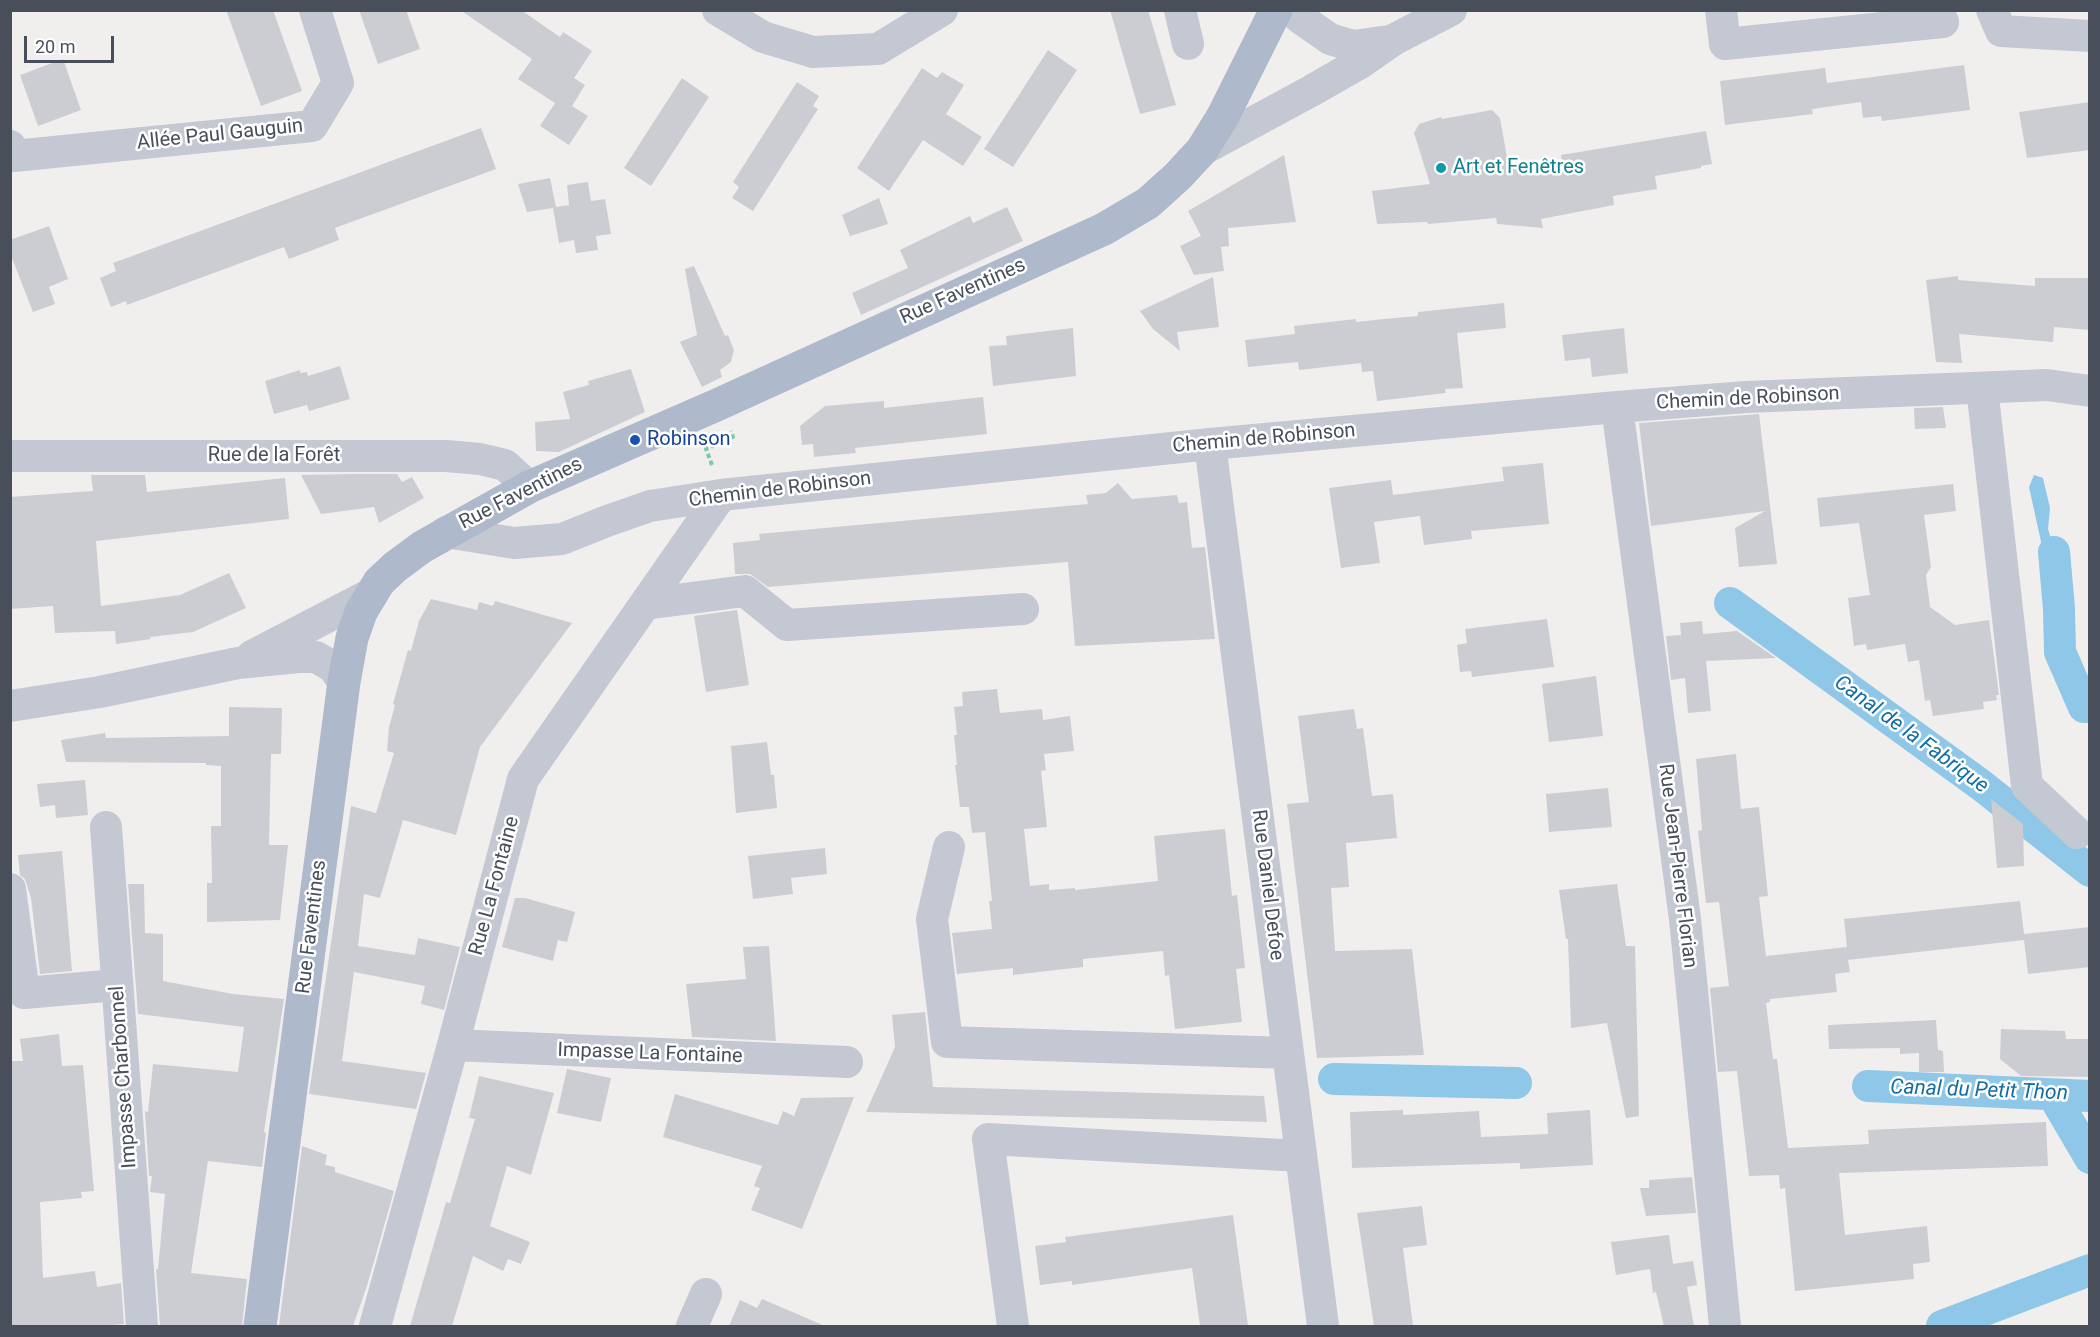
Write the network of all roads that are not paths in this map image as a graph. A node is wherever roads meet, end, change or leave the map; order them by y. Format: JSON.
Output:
{"nodes":[{"id":1,"x":315,"y":10,"type":"edge"},
{"id":2,"x":718,"y":10,"type":"edge"},
{"id":3,"x":942,"y":10,"type":"edge"},
{"id":4,"x":1180,"y":10,"type":"edge"},
{"id":5,"x":1276,"y":10,"type":"edge"},
{"id":6,"x":1292,"y":10,"type":"edge"},
{"id":7,"x":1451,"y":10,"type":"edge"},
{"id":8,"x":1721,"y":10,"type":"edge"},
{"id":9,"x":1992,"y":10,"type":"edge"},
{"id":10,"x":1943,"y":22,"type":"dead end"},
{"id":11,"x":2090,"y":36,"type":"edge"},
{"id":12,"x":1393,"y":40,"type":"junction"},
{"id":13,"x":1188,"y":44,"type":"dead end"},
{"id":14,"x":1202,"y":150,"type":"junction"},
{"id":15,"x":12,"y":154,"type":"edge"},
{"id":16,"x":1982,"y":388,"type":"junction"},
{"id":17,"x":2090,"y":391,"type":"edge"},
{"id":18,"x":1617,"y":407,"type":"junction"},
{"id":19,"x":1210,"y":444,"type":"junction"},
{"id":20,"x":10,"y":456,"type":"edge"},
{"id":21,"x":529,"y":487,"type":"junction"},
{"id":22,"x":721,"y":495,"type":"junction"},
{"id":23,"x":446,"y":532,"type":"junction"},
{"id":24,"x":373,"y":593,"type":"junction"},
{"id":25,"x":645,"y":604,"type":"junction"},
{"id":26,"x":1023,"y":609,"type":"dead end"},
{"id":27,"x":238,"y":663,"type":"junction"},
{"id":28,"x":344,"y":682,"type":"junction"},
{"id":29,"x":10,"y":706,"type":"edge"},
{"id":30,"x":106,"y":827,"type":"dead end"},
{"id":31,"x":2077,"y":833,"type":"dead end"},
{"id":32,"x":949,"y":847,"type":"dead end"},
{"id":33,"x":10,"y":889,"type":"edge"},
{"id":34,"x":117,"y":985,"type":"junction"},
{"id":35,"x":453,"y":1045,"type":"junction"},
{"id":36,"x":1288,"y":1053,"type":"junction"},
{"id":37,"x":847,"y":1062,"type":"dead end"},
{"id":38,"x":1301,"y":1156,"type":"junction"},
{"id":39,"x":705,"y":1294,"type":"dead end"},
{"id":40,"x":142,"y":1326,"type":"edge"},
{"id":41,"x":260,"y":1326,"type":"edge"},
{"id":42,"x":375,"y":1326,"type":"edge"},
{"id":43,"x":692,"y":1326,"type":"edge"},
{"id":44,"x":1013,"y":1326,"type":"edge"},
{"id":45,"x":1323,"y":1326,"type":"edge"},
{"id":46,"x":1725,"y":1326,"type":"edge"}],
"edges":[{"from":1,"to":15,"type":"street","name":"Allée Paul Gauguin"},
{"from":2,"to":3,"type":"street"},
{"from":4,"to":13,"type":"street"},
{"from":5,"to":14,"type":"main road","name":"Rue Faventines"},
{"from":6,"to":12,"type":"street"},
{"from":7,"to":12,"type":"street"},
{"from":8,"to":10,"type":"street"},
{"from":9,"to":11,"type":"street"},
{"from":12,"to":14,"type":"street"},
{"from":14,"to":21,"type":"main road","name":"Rue Faventines"},
{"from":16,"to":17,"type":"street","name":"Chemin de Robinson"},
{"from":16,"to":18,"type":"street","name":"Chemin de Robinson"},
{"from":16,"to":31,"type":"street"},
{"from":18,"to":19,"type":"street","name":"Chemin de Robinson"},
{"from":18,"to":46,"type":"street","name":"Rue Jean-Pierre Florian"},
{"from":19,"to":22,"type":"street","name":"Chemin de Robinson"},
{"from":19,"to":36,"type":"street","name":"Rue Daniel Defoe"},
{"from":20,"to":21,"type":"street","name":"Rue de la Forêt"},
{"from":21,"to":23,"type":"main road","name":"Rue Faventines"},
{"from":22,"to":23,"type":"street","name":"Chemin de Robinson"},
{"from":22,"to":25,"type":"street","name":"Rue La Fontaine"},
{"from":23,"to":24,"type":"main road","name":"Rue Faventines"},
{"from":24,"to":27,"type":"street"},
{"from":24,"to":28,"type":"main road","name":"Rue Faventines"},
{"from":25,"to":26,"type":"street"},
{"from":25,"to":35,"type":"street","name":"Rue La Fontaine"},
{"from":27,"to":28,"type":"street"},
{"from":27,"to":29,"type":"street"},
{"from":28,"to":41,"type":"main road","name":"Rue Faventines"},
{"from":30,"to":34,"type":"street","name":"Impasse Charbonnel"},
{"from":32,"to":36,"type":"street"},
{"from":33,"to":34,"type":"street"},
{"from":34,"to":40,"type":"street","name":"Impasse Charbonnel"},
{"from":35,"to":37,"type":"street","name":"Impasse La Fontaine"},
{"from":35,"to":42,"type":"street","name":"Rue La Fontaine"},
{"from":36,"to":38,"type":"street","name":"Rue Daniel Defoe"},
{"from":38,"to":44,"type":"street"},
{"from":38,"to":45,"type":"street","name":"Rue Daniel Defoe"},
{"from":39,"to":43,"type":"street"}]}
